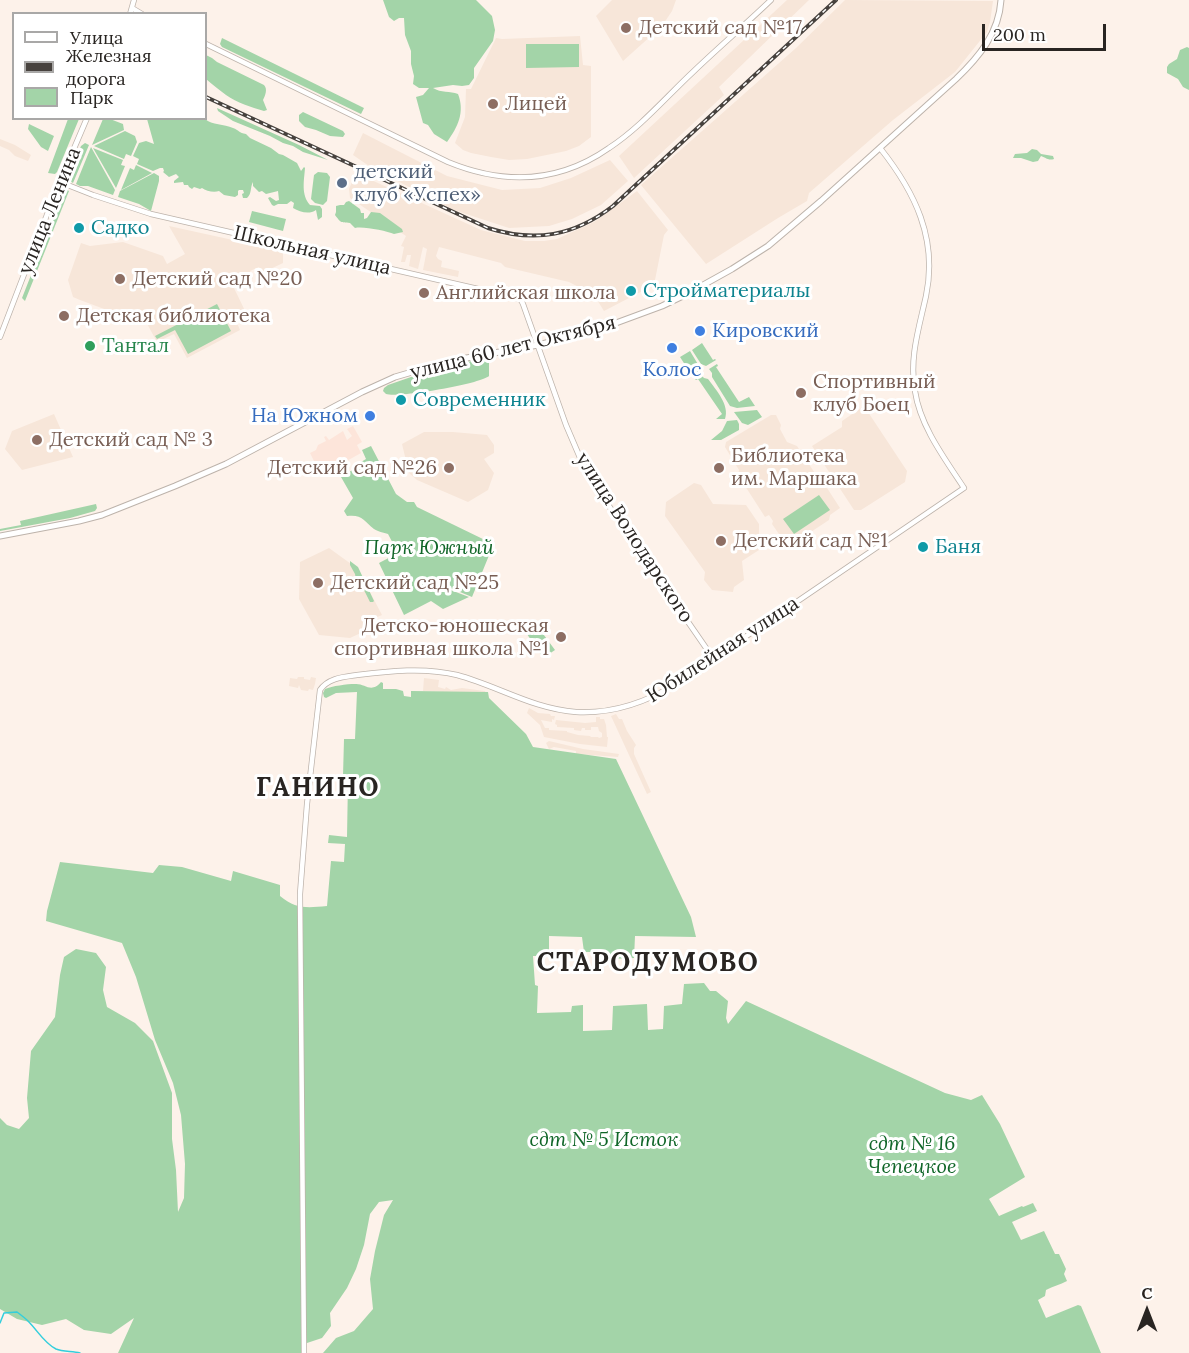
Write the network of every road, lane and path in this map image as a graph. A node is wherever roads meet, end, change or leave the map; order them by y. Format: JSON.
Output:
{"nodes":[{"id":1,"x":135,"y":0,"type":"edge"},
{"id":2,"x":771,"y":0,"type":"edge"},
{"id":3,"x":1001,"y":0,"type":"edge"},
{"id":4,"x":131,"y":11,"type":"edge"},
{"id":5,"x":207,"y":44,"type":"edge"},
{"id":6,"x":86,"y":120,"type":"edge"},
{"id":7,"x":880,"y":148,"type":"junction"},
{"id":8,"x":60,"y":182,"type":"junction"},
{"id":9,"x":0,"y":337,"type":"edge"},
{"id":10,"x":538,"y":345,"type":"junction"},
{"id":11,"x":0,"y":537,"type":"edge"},
{"id":12,"x":713,"y":658,"type":"junction"},
{"id":13,"x":304,"y":1353,"type":"edge"}],
"edges":[{"from":1,"to":4,"type":"street"},
{"from":2,"to":5,"type":"street"},
{"from":3,"to":7,"type":"main road","name":"улица 60 лет Октября"},
{"from":6,"to":8,"type":"street","name":"улица Ленина"},
{"from":7,"to":10,"type":"main road","name":"улица 60 лет Октября"},
{"from":7,"to":12,"type":"street","name":"Юбилейная улица"},
{"from":8,"to":9,"type":"street","name":"улица Ленина"},
{"from":8,"to":10,"type":"street","name":"Школьная улица"},
{"from":10,"to":11,"type":"main road","name":"улица 60 лет Октября"},
{"from":10,"to":12,"type":"street","name":"улица Володарского"},
{"from":12,"to":13,"type":"street","name":"Юбилейная улица"}]}
